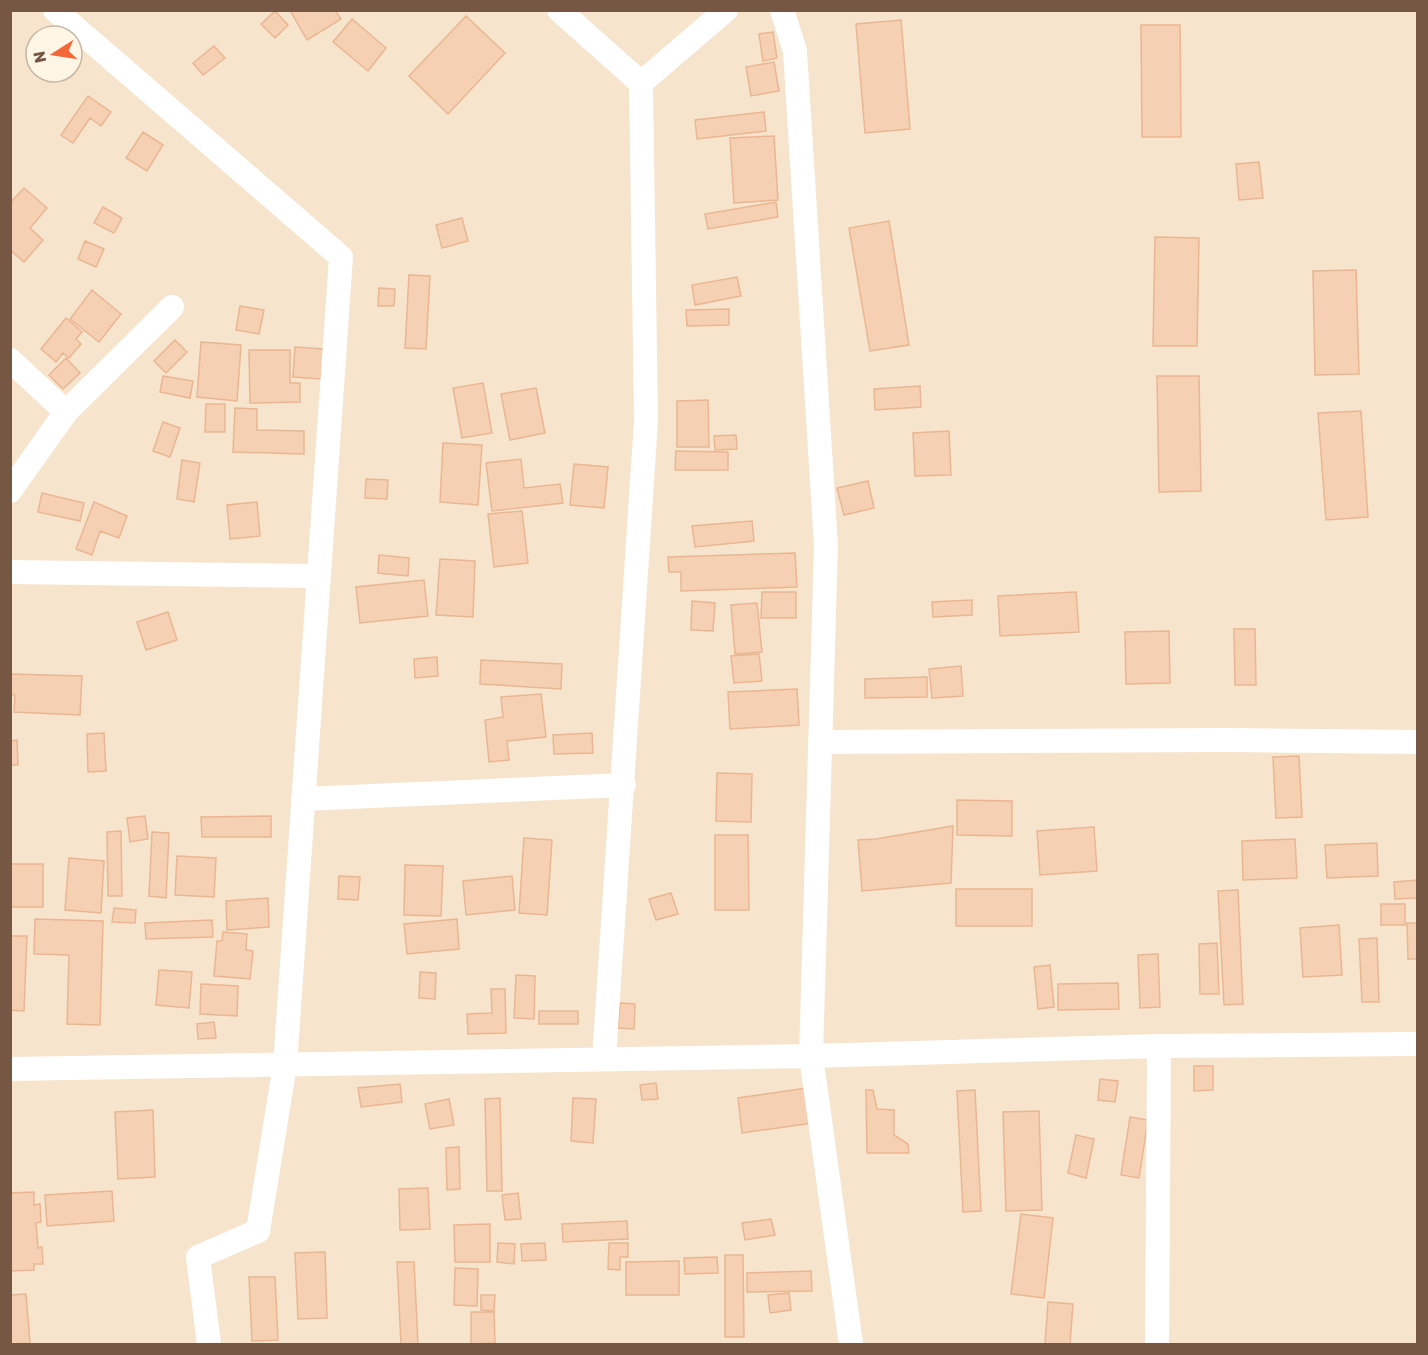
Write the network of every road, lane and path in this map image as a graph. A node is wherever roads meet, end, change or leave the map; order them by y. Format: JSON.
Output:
{"nodes":[{"id":1,"x":55,"y":10,"type":"edge"},
{"id":2,"x":559,"y":10,"type":"edge"},
{"id":3,"x":726,"y":10,"type":"edge"},
{"id":4,"x":782,"y":10,"type":"edge"},
{"id":5,"x":641,"y":83,"type":"junction"},
{"id":6,"x":172,"y":307,"type":"dead end"},
{"id":7,"x":10,"y":360,"type":"edge"},
{"id":8,"x":66,"y":412,"type":"junction"},
{"id":9,"x":10,"y":491,"type":"edge"},
{"id":10,"x":10,"y":572,"type":"edge"},
{"id":11,"x":319,"y":576,"type":"junction"},
{"id":12,"x":820,"y":742,"type":"junction"},
{"id":13,"x":1418,"y":742,"type":"edge"},
{"id":14,"x":624,"y":785,"type":"junction"},
{"id":15,"x":303,"y":799,"type":"junction"},
{"id":16,"x":1418,"y":1044,"type":"edge"},
{"id":17,"x":1159,"y":1046,"type":"junction"},
{"id":18,"x":811,"y":1056,"type":"junction"},
{"id":19,"x":604,"y":1059,"type":"junction"},
{"id":20,"x":285,"y":1065,"type":"junction"},
{"id":21,"x":10,"y":1069,"type":"edge"},
{"id":22,"x":209,"y":1344,"type":"edge"},
{"id":23,"x":851,"y":1344,"type":"edge"},
{"id":24,"x":1157,"y":1344,"type":"edge"}],
"edges":[{"from":1,"to":11,"type":"street"},
{"from":2,"to":5,"type":"street"},
{"from":3,"to":5,"type":"street"},
{"from":4,"to":12,"type":"street"},
{"from":5,"to":14,"type":"street"},
{"from":6,"to":8,"type":"street"},
{"from":7,"to":8,"type":"street"},
{"from":8,"to":9,"type":"street"},
{"from":10,"to":11,"type":"street"},
{"from":11,"to":15,"type":"street"},
{"from":12,"to":13,"type":"street"},
{"from":12,"to":18,"type":"street"},
{"from":14,"to":15,"type":"street"},
{"from":14,"to":19,"type":"street"},
{"from":15,"to":20,"type":"street"},
{"from":16,"to":17,"type":"street"},
{"from":17,"to":18,"type":"street"},
{"from":17,"to":24,"type":"street"},
{"from":18,"to":19,"type":"street"},
{"from":18,"to":23,"type":"street"},
{"from":19,"to":20,"type":"street"},
{"from":20,"to":21,"type":"street"},
{"from":20,"to":22,"type":"street"}]}
